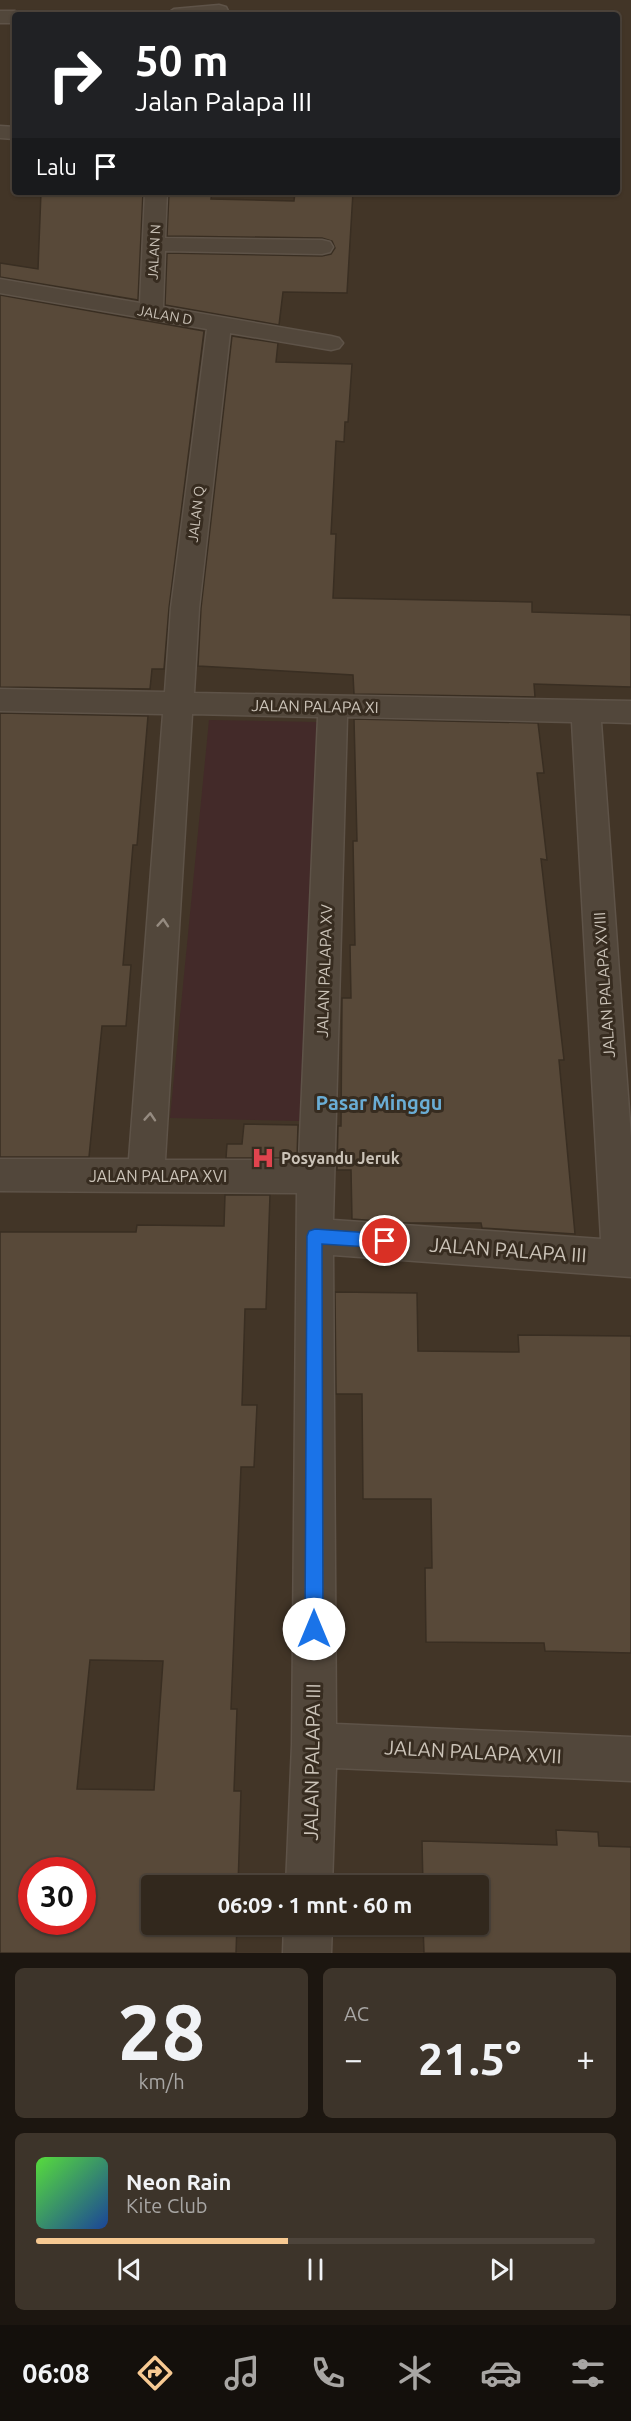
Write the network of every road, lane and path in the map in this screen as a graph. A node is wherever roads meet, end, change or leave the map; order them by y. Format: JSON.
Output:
{"nodes":[{"id":1,"x":219,"y":11,"type":"dead end"},
{"id":2,"x":208,"y":12,"type":"edge"},
{"id":3,"x":156,"y":195,"type":"edge"},
{"id":4,"x":155,"y":244,"type":"junction"},
{"id":5,"x":322,"y":247,"type":"dead end"},
{"id":6,"x":0,"y":286,"type":"edge"},
{"id":7,"x":151,"y":312,"type":"junction"},
{"id":8,"x":219,"y":325,"type":"junction"},
{"id":9,"x":331,"y":343,"type":"dead end"},
{"id":10,"x":0,"y":700,"type":"edge"},
{"id":11,"x":177,"y":704,"type":"junction"},
{"id":12,"x":333,"y":707,"type":"junction"},
{"id":13,"x":586,"y":711,"type":"junction"},
{"id":14,"x":631,"y":712,"type":"edge"},
{"id":15,"x":0,"y":1175,"type":"edge"},
{"id":16,"x":146,"y":1176,"type":"junction"},
{"id":17,"x":316,"y":1177,"type":"junction"},
{"id":18,"x":315,"y":1236,"type":"junction"},
{"id":19,"x":626,"y":1258,"type":"edge"},
{"id":20,"x":314,"y":1745,"type":"junction"},
{"id":21,"x":631,"y":1759,"type":"edge"},
{"id":22,"x":309,"y":1875,"type":"edge"},
{"id":23,"x":308,"y":1935,"type":"edge"},
{"id":24,"x":307,"y":1953,"type":"edge"}],
"edges":[{"from":1,"to":2,"type":"street"},
{"from":3,"to":4,"type":"street","name":"JALAN N"},
{"from":4,"to":5,"type":"street"},
{"from":4,"to":7,"type":"street","name":"JALAN N"},
{"from":6,"to":7,"type":"street","name":"JALAN D"},
{"from":7,"to":8,"type":"street","name":"JALAN D"},
{"from":8,"to":9,"type":"street","name":"JALAN D"},
{"from":8,"to":11,"type":"street","name":"JALAN Q"},
{"from":10,"to":11,"type":"street","name":"JALAN PALAPA XI"},
{"from":11,"to":12,"type":"street","name":"JALAN PALAPA XI"},
{"from":16,"to":11,"type":"street","one_way":true},
{"from":12,"to":13,"type":"street","name":"JALAN PALAPA XI"},
{"from":12,"to":17,"type":"street","name":"JALAN PALAPA XV"},
{"from":13,"to":14,"type":"street","name":"JALAN PALAPA XI"},
{"from":13,"to":19,"type":"street","name":"JALAN PALAPA XVIII"},
{"from":15,"to":16,"type":"street","name":"JALAN PALAPA XVI"},
{"from":16,"to":17,"type":"street","name":"JALAN PALAPA XVI"},
{"from":17,"to":18,"type":"street","name":"JALAN PALAPA XV"},
{"from":18,"to":19,"type":"street","name":"JALAN PALAPA III"},
{"from":18,"to":20,"type":"street","name":"JALAN PALAPA III"},
{"from":20,"to":21,"type":"street","name":"JALAN PALAPA XVII"},
{"from":20,"to":22,"type":"street","name":"JALAN PALAPA III"},
{"from":23,"to":24,"type":"street"}]}
